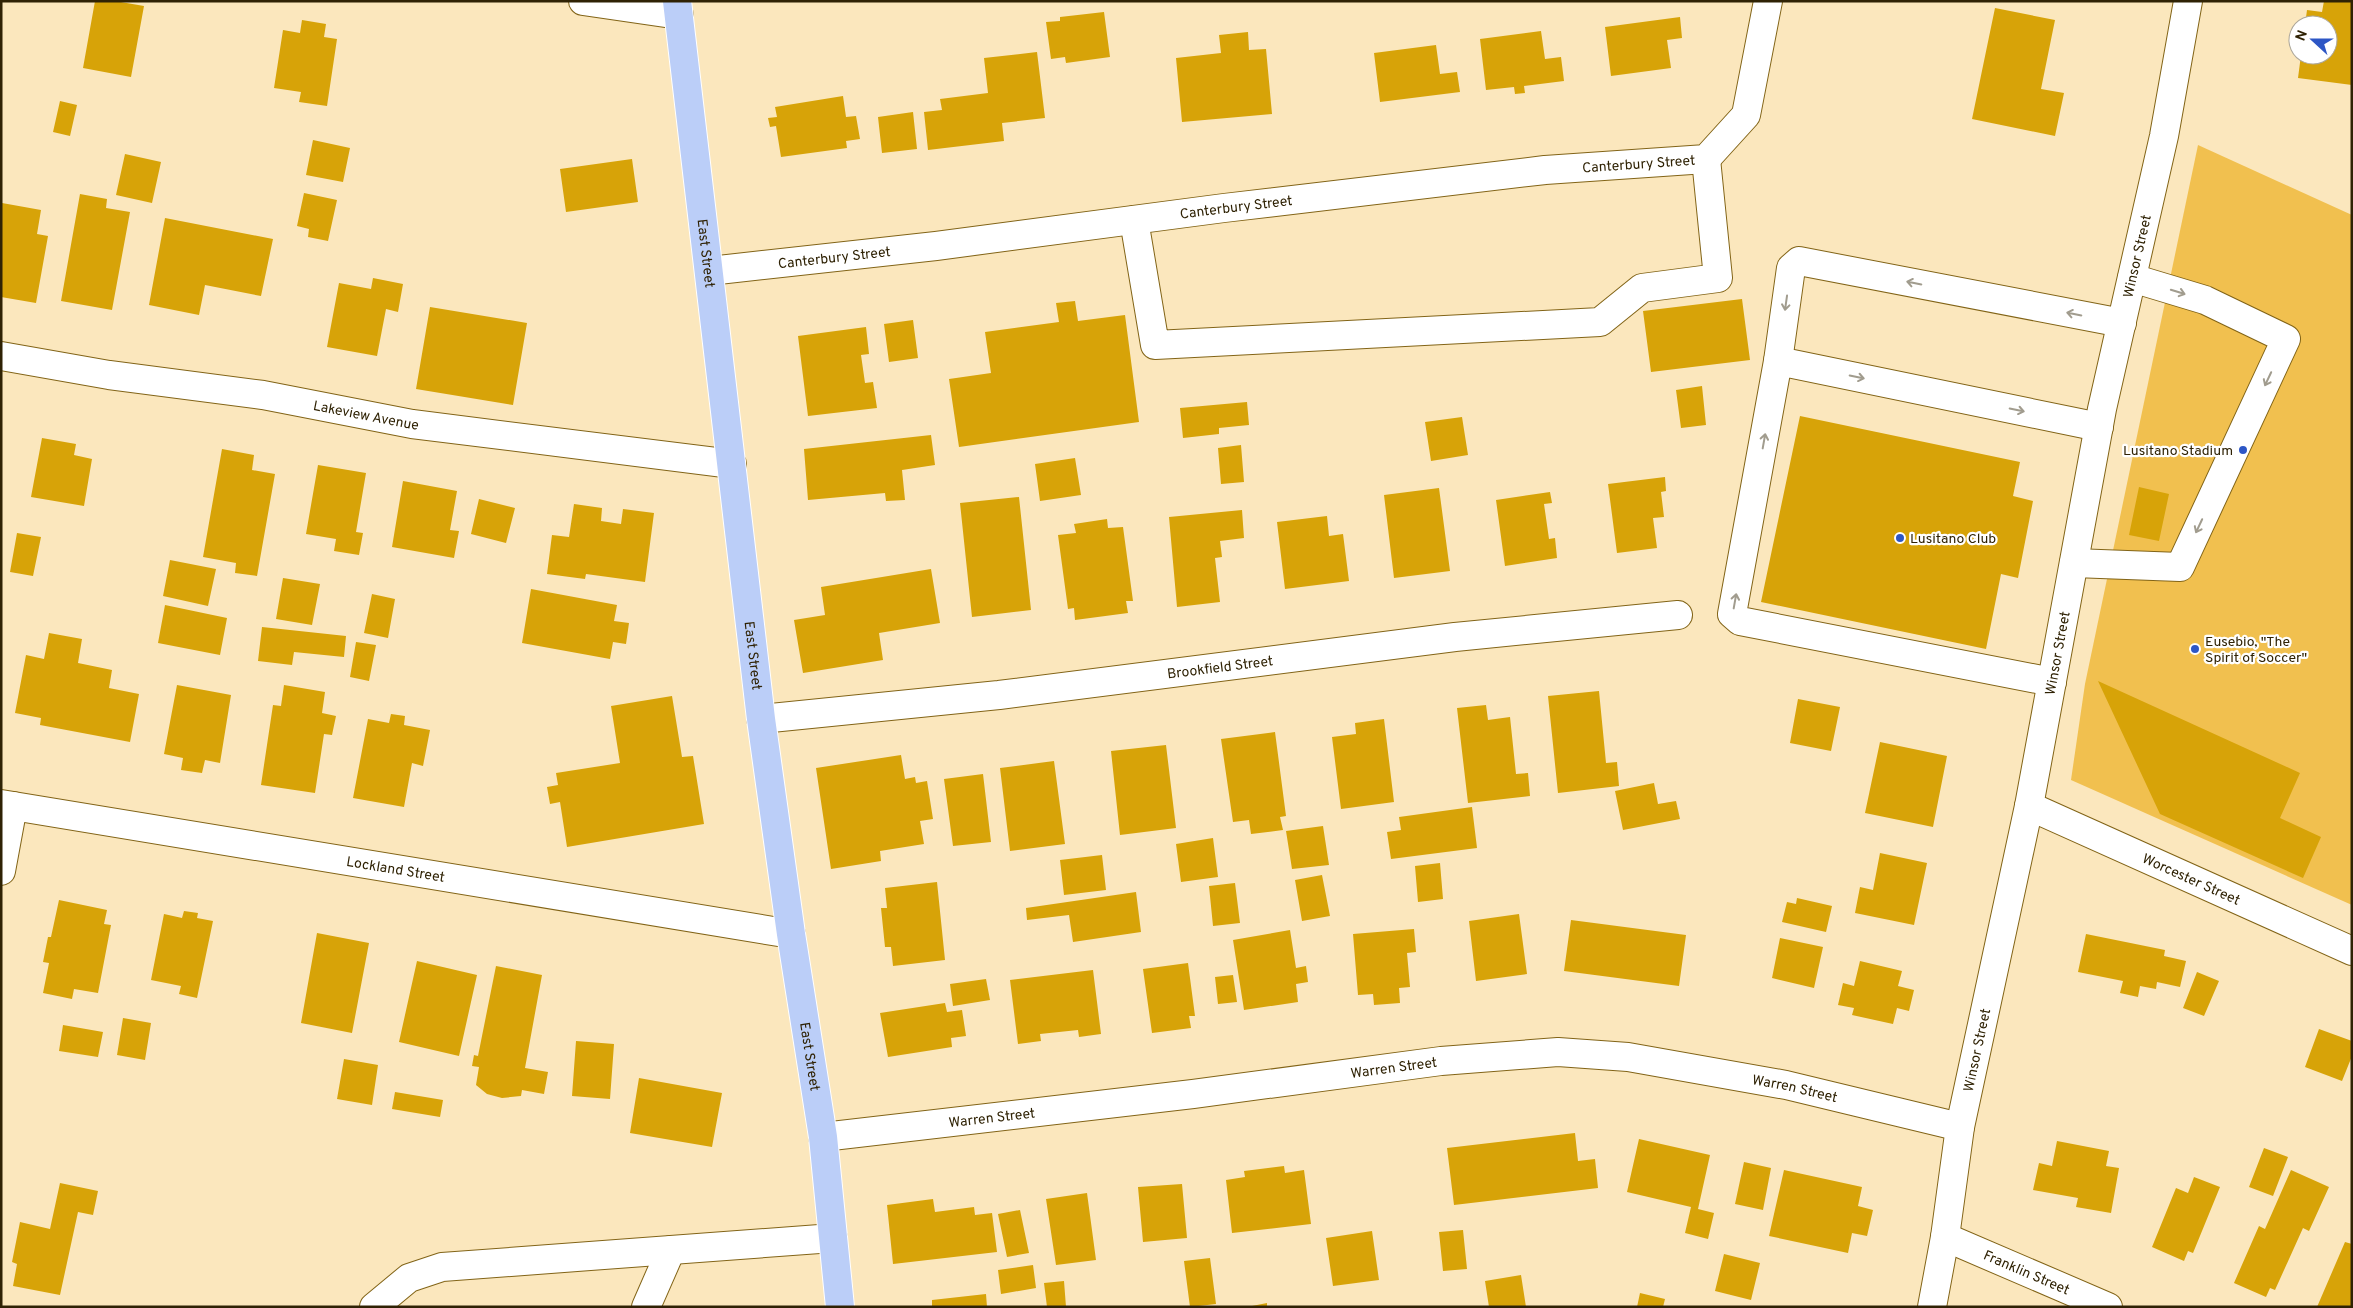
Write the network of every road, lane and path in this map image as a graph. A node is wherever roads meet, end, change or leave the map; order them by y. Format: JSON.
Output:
{"nodes":[{"id":1,"x":583,"y":1,"type":"edge"},
{"id":2,"x":1768,"y":1,"type":"edge"},
{"id":3,"x":2188,"y":1,"type":"edge"},
{"id":4,"x":678,"y":8,"type":"edge"},
{"id":5,"x":1706,"y":159,"type":"junction"},
{"id":6,"x":1134,"y":220,"type":"junction"},
{"id":7,"x":709,"y":271,"type":"junction"},
{"id":8,"x":2132,"y":278,"type":"junction"},
{"id":9,"x":2122,"y":323,"type":"junction"},
{"id":10,"x":1,"y":356,"type":"edge"},
{"id":11,"x":1778,"y":361,"type":"junction"},
{"id":12,"x":2099,"y":428,"type":"junction"},
{"id":13,"x":732,"y":464,"type":"junction"},
{"id":14,"x":2074,"y":563,"type":"junction"},
{"id":15,"x":1678,"y":615,"type":"dead end"},
{"id":16,"x":2052,"y":682,"type":"junction"},
{"id":17,"x":762,"y":719,"type":"junction"},
{"id":18,"x":7,"y":805,"type":"edge"},
{"id":19,"x":2029,"y":806,"type":"junction"},
{"id":20,"x":1,"y":871,"type":"edge"},
{"id":21,"x":790,"y":934,"type":"junction"},
{"id":22,"x":2352,"y":951,"type":"edge"},
{"id":23,"x":1960,"y":1127,"type":"junction"},
{"id":24,"x":823,"y":1137,"type":"junction"},
{"id":25,"x":1945,"y":1237,"type":"junction"},
{"id":26,"x":833,"y":1238,"type":"junction"},
{"id":27,"x":671,"y":1250,"type":"junction"},
{"id":28,"x":374,"y":1307,"type":"edge"},
{"id":29,"x":646,"y":1307,"type":"edge"},
{"id":30,"x":840,"y":1307,"type":"edge"},
{"id":31,"x":1932,"y":1307,"type":"edge"},
{"id":32,"x":2108,"y":1307,"type":"edge"}],
"edges":[{"from":1,"to":4,"type":"street"},
{"from":2,"to":5,"type":"street","name":"Canterbury Street"},
{"from":3,"to":8,"type":"street","name":"Winsor Street"},
{"from":4,"to":7,"type":"main road","name":"East Street"},
{"from":5,"to":6,"type":"street","name":"Canterbury Street"},
{"from":5,"to":6,"type":"street"},
{"from":6,"to":7,"type":"street","name":"Canterbury Street"},
{"from":7,"to":13,"type":"main road","name":"East Street"},
{"from":8,"to":9,"type":"street","name":"Winsor Street"},
{"from":8,"to":14,"type":"street","one_way":true},
{"from":9,"to":11,"type":"street","one_way":true},
{"from":9,"to":12,"type":"street","name":"Winsor Street"},
{"from":10,"to":13,"type":"street","name":"Lakeview Avenue"},
{"from":11,"to":12,"type":"street","one_way":true},
{"from":16,"to":11,"type":"street","one_way":true},
{"from":12,"to":14,"type":"street","name":"Winsor Street"},
{"from":13,"to":17,"type":"main road","name":"East Street"},
{"from":14,"to":16,"type":"street","name":"Winsor Street"},
{"from":15,"to":17,"type":"street","name":"Brookfield Street"},
{"from":16,"to":19,"type":"street","name":"Winsor Street"},
{"from":17,"to":21,"type":"main road","name":"East Street"},
{"from":18,"to":20,"type":"street"},
{"from":18,"to":21,"type":"street","name":"Lockland Street"},
{"from":19,"to":22,"type":"street","name":"Worcester Street"},
{"from":19,"to":23,"type":"street","name":"Winsor Street"},
{"from":21,"to":24,"type":"main road","name":"East Street"},
{"from":23,"to":24,"type":"street","name":"Warren Street"},
{"from":23,"to":25,"type":"street","name":"Winsor Street"},
{"from":24,"to":26,"type":"main road","name":"East Street"},
{"from":25,"to":31,"type":"street","name":"Winsor Street"},
{"from":25,"to":32,"type":"street","name":"Franklin Street"},
{"from":26,"to":27,"type":"street"},
{"from":26,"to":30,"type":"main road","name":"East Street"},
{"from":27,"to":28,"type":"street"},
{"from":27,"to":29,"type":"street"}]}
